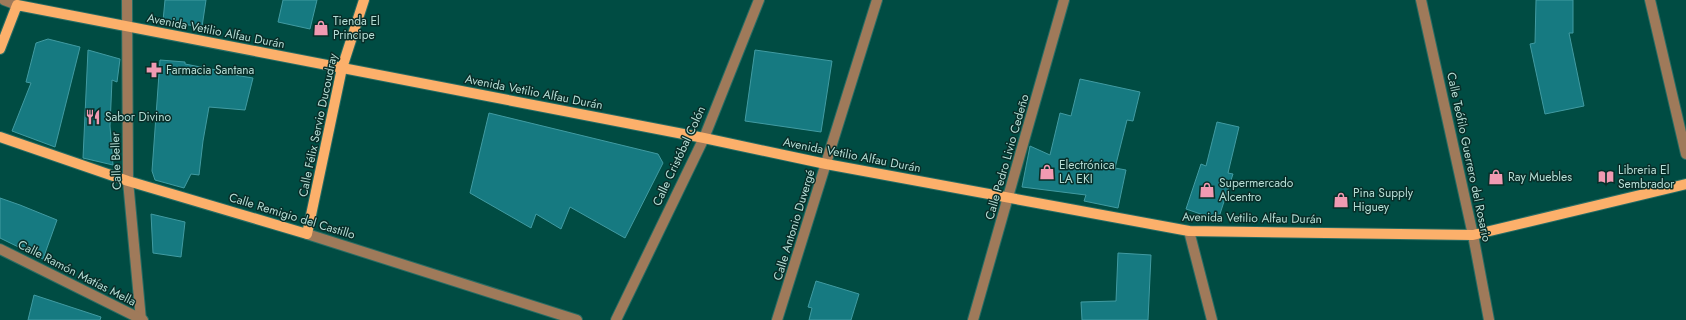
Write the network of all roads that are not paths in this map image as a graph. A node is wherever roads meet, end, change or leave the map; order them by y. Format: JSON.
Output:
{"nodes":[{"id":1,"x":4,"y":0,"type":"edge"},
{"id":2,"x":127,"y":0,"type":"edge"},
{"id":3,"x":364,"y":0,"type":"edge"},
{"id":4,"x":759,"y":0,"type":"edge"},
{"id":5,"x":877,"y":0,"type":"edge"},
{"id":6,"x":1064,"y":0,"type":"edge"},
{"id":7,"x":1421,"y":0,"type":"edge"},
{"id":8,"x":1650,"y":0,"type":"edge"},
{"id":9,"x":17,"y":6,"type":"junction"},
{"id":10,"x":126,"y":26,"type":"junction"},
{"id":11,"x":0,"y":49,"type":"edge"},
{"id":12,"x":342,"y":68,"type":"junction"},
{"id":13,"x":0,"y":137,"type":"edge"},
{"id":14,"x":704,"y":138,"type":"junction"},
{"id":15,"x":1686,"y":154,"type":"edge"},
{"id":16,"x":826,"y":164,"type":"junction"},
{"id":17,"x":128,"y":181,"type":"junction"},
{"id":18,"x":1686,"y":184,"type":"edge"},
{"id":19,"x":1009,"y":197,"type":"junction"},
{"id":20,"x":1189,"y":231,"type":"junction"},
{"id":21,"x":307,"y":234,"type":"junction"},
{"id":22,"x":1473,"y":235,"type":"junction"},
{"id":23,"x":0,"y":249,"type":"edge"},
{"id":24,"x":141,"y":320,"type":"edge"},
{"id":25,"x":577,"y":320,"type":"edge"},
{"id":26,"x":616,"y":320,"type":"edge"},
{"id":27,"x":777,"y":320,"type":"edge"},
{"id":28,"x":973,"y":320,"type":"edge"},
{"id":29,"x":1212,"y":320,"type":"edge"},
{"id":30,"x":1490,"y":320,"type":"edge"}],
"edges":[{"from":1,"to":9,"type":"street"},
{"from":2,"to":10,"type":"street","name":"Calle Beller"},
{"from":3,"to":12,"type":"main road","name":"Calle Félix Servio Ducoudray"},
{"from":4,"to":14,"type":"street","name":"Calle Cristóbal Colón"},
{"from":5,"to":16,"type":"street","name":"Calle Antonio Duvergé"},
{"from":6,"to":19,"type":"street","name":"Calle Pedro Livio Cedeño"},
{"from":7,"to":22,"type":"street","name":"Calle Teófilo Guerrero del Rosario"},
{"from":8,"to":15,"type":"street"},
{"from":9,"to":10,"type":"main road","name":"Avenida Vetilio Alfau Durán"},
{"from":9,"to":11,"type":"main road"},
{"from":10,"to":12,"type":"main road","name":"Avenida Vetilio Alfau Durán"},
{"from":10,"to":17,"type":"street","name":"Calle Beller"},
{"from":12,"to":14,"type":"main road","name":"Avenida Vetilio Alfau Durán"},
{"from":12,"to":21,"type":"main road","name":"Calle Félix Servio Ducoudray"},
{"from":13,"to":17,"type":"main road","name":"Calle Remigio del Castillo"},
{"from":14,"to":16,"type":"main road","name":"Avenida Vetilio Alfau Durán"},
{"from":14,"to":26,"type":"street","name":"Calle Cristóbal Colón"},
{"from":16,"to":19,"type":"main road","name":"Avenida Vetilio Alfau Durán"},
{"from":16,"to":27,"type":"street","name":"Calle Antonio Duvergé"},
{"from":17,"to":21,"type":"main road","name":"Calle Remigio del Castillo"},
{"from":17,"to":24,"type":"street","name":"Calle Beller"},
{"from":18,"to":22,"type":"main road","name":"Avenida Vetilio Alfau Durán"},
{"from":19,"to":20,"type":"main road","name":"Avenida Vetilio Alfau Durán"},
{"from":19,"to":28,"type":"street","name":"Calle Pedro Livio Cedeño"},
{"from":20,"to":22,"type":"main road","name":"Avenida Vetilio Alfau Durán"},
{"from":20,"to":29,"type":"street"},
{"from":21,"to":25,"type":"street","name":"Calle Remigio del Castillo"},
{"from":22,"to":30,"type":"street","name":"Calle Teófilo Guerrero del Rosario"},
{"from":23,"to":24,"type":"street","name":"Calle Ramón Matías Mella"}]}
